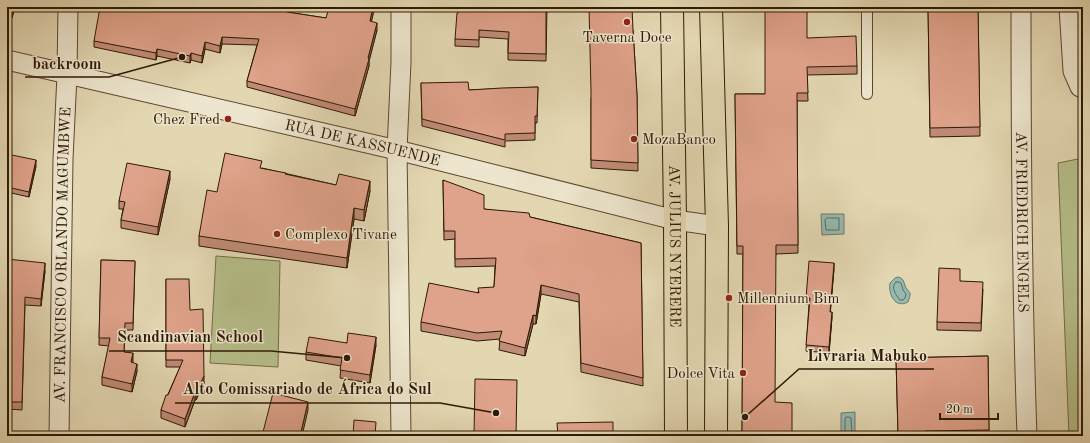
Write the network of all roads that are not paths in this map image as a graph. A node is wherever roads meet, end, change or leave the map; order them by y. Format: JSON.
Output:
{"nodes":[{"id":1,"x":68,"y":7,"type":"edge"},
{"id":2,"x":401,"y":7,"type":"edge"},
{"id":3,"x":672,"y":7,"type":"edge"},
{"id":4,"x":711,"y":7,"type":"edge"},
{"id":5,"x":867,"y":7,"type":"edge"},
{"id":6,"x":1021,"y":7,"type":"edge"},
{"id":7,"x":1069,"y":7,"type":"edge"},
{"id":8,"x":7,"y":60,"type":"edge"},
{"id":9,"x":67,"y":75,"type":"junction"},
{"id":10,"x":1083,"y":88,"type":"edge"},
{"id":11,"x":867,"y":94,"type":"dead end"},
{"id":12,"x":397,"y":150,"type":"junction"},
{"id":13,"x":675,"y":220,"type":"junction"},
{"id":14,"x":718,"y":226,"type":"junction"},
{"id":15,"x":59,"y":436,"type":"edge"},
{"id":16,"x":401,"y":436,"type":"edge"},
{"id":17,"x":676,"y":436,"type":"edge"},
{"id":18,"x":716,"y":436,"type":"edge"},
{"id":19,"x":1027,"y":436,"type":"edge"}],
"edges":[{"from":1,"to":9,"type":"street","name":"AV. FRANCISCO ORLANDO MAGUMBWE"},
{"from":2,"to":12,"type":"street"},
{"from":3,"to":13,"type":"main road","name":"AV. JULIUS NYERERE"},
{"from":4,"to":14,"type":"main road"},
{"from":5,"to":11,"type":"lane"},
{"from":6,"to":19,"type":"street","name":"AV. FRIEDRICH ENGELS"},
{"from":7,"to":10,"type":"street"},
{"from":8,"to":9,"type":"street","name":"RUA DE KASSUENDE"},
{"from":9,"to":12,"type":"street","name":"RUA DE KASSUENDE"},
{"from":9,"to":15,"type":"street","name":"AV. FRANCISCO ORLANDO MAGUMBWE"},
{"from":12,"to":13,"type":"street","name":"RUA DE KASSUENDE"},
{"from":12,"to":16,"type":"street"},
{"from":13,"to":14,"type":"street","name":"RUA DE KASSUENDE"},
{"from":13,"to":17,"type":"main road","name":"AV. JULIUS NYERERE"},
{"from":14,"to":18,"type":"main road"}]}
